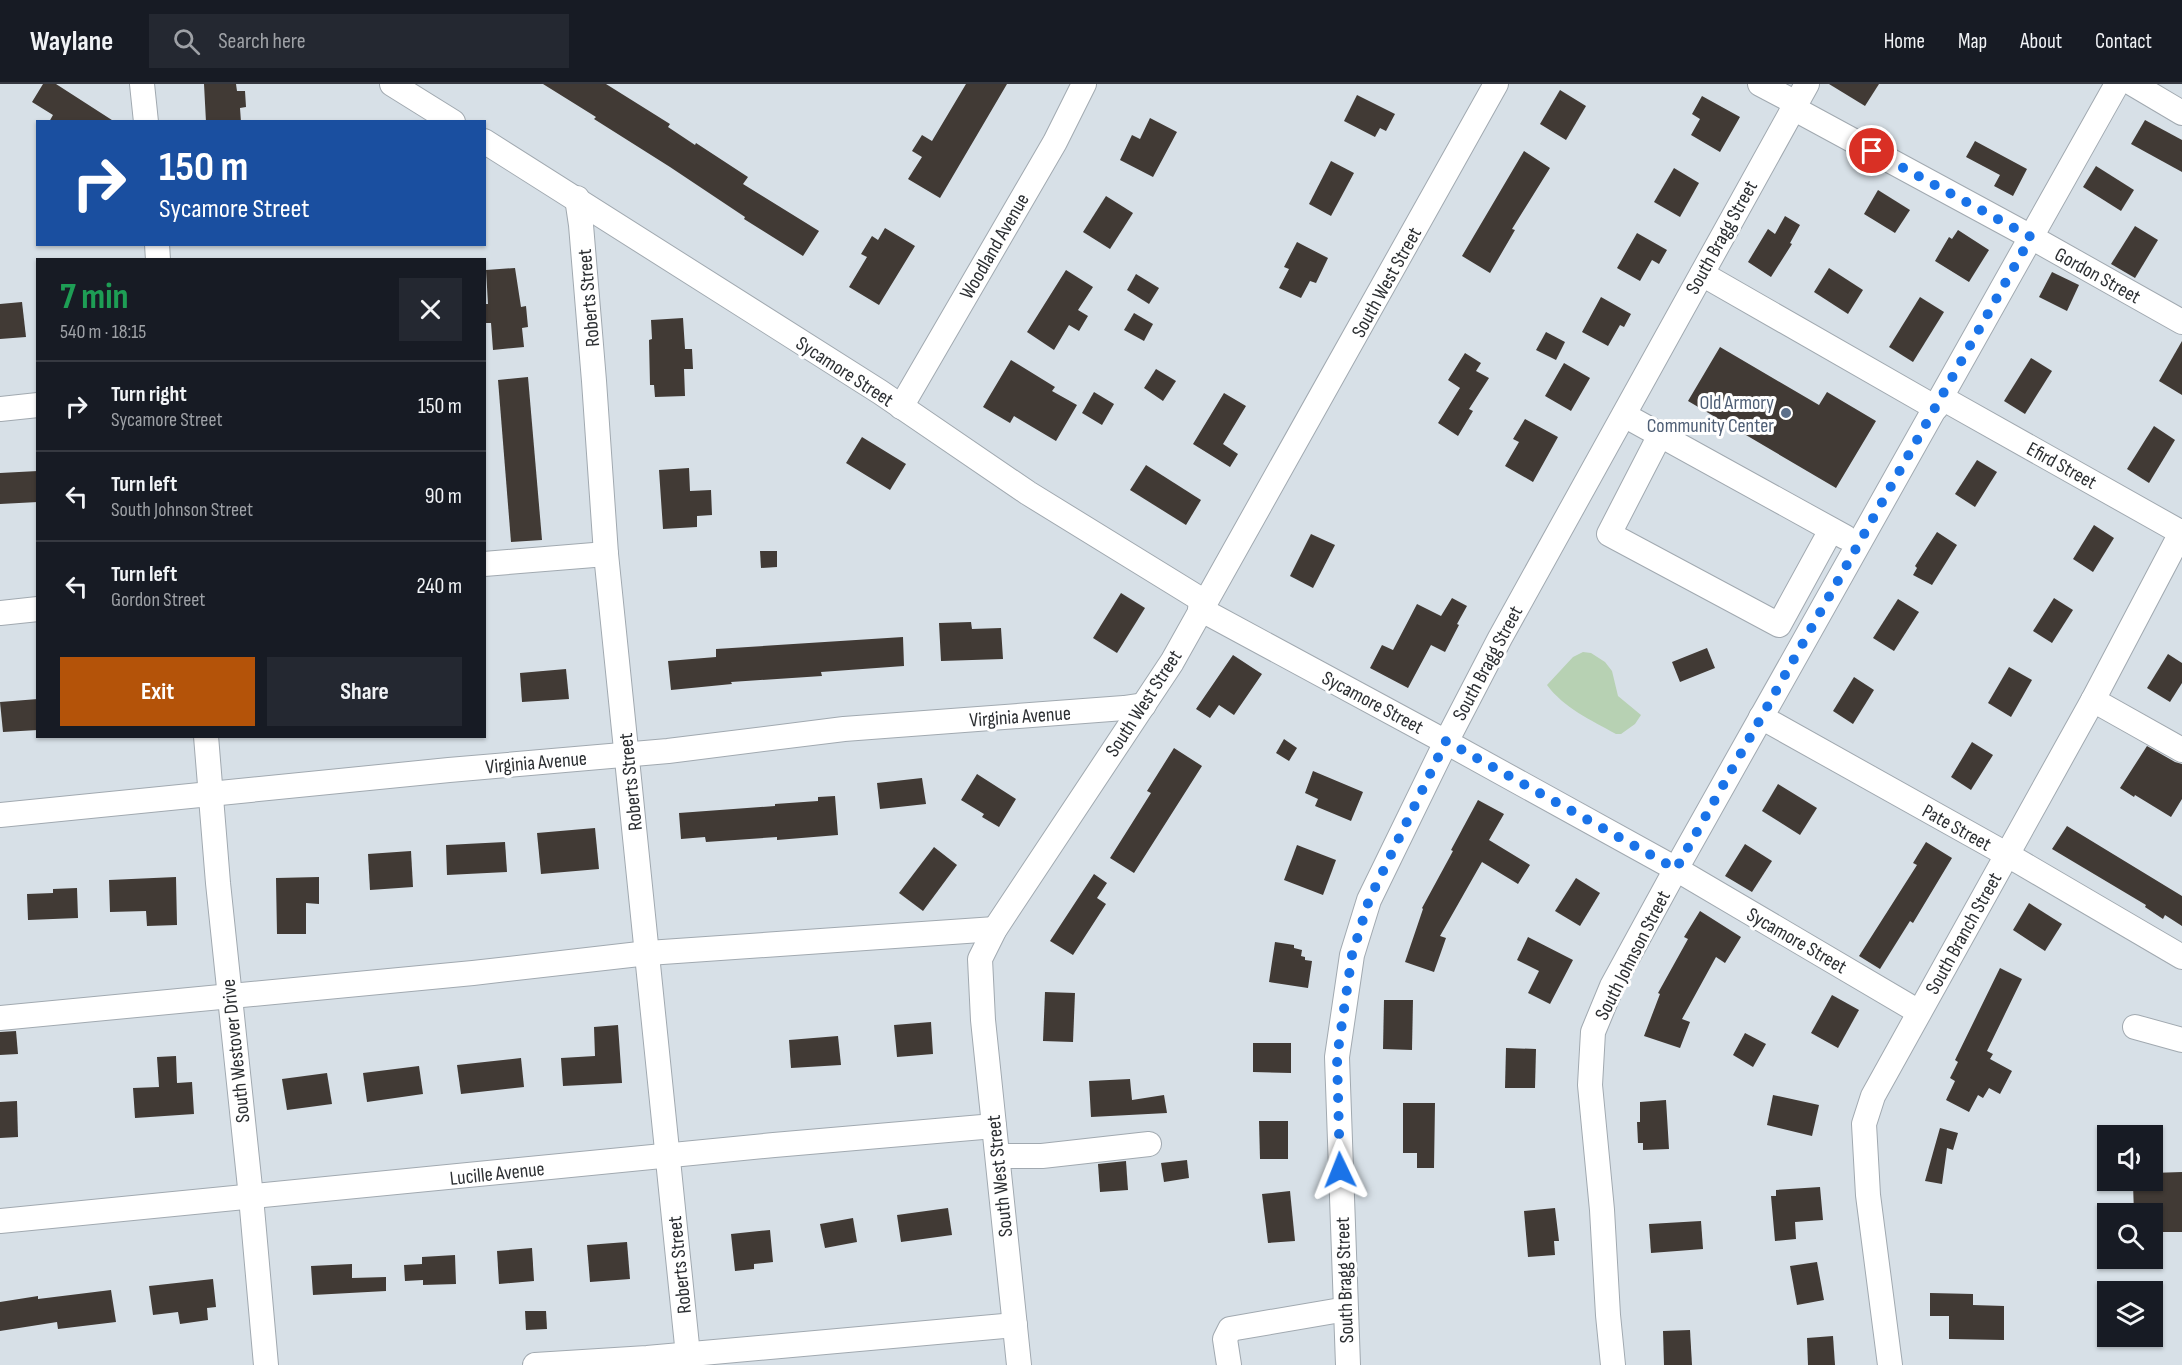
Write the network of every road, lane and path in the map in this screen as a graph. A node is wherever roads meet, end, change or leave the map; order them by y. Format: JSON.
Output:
{"nodes":[{"id":1,"x":142,"y":84,"type":"edge"},
{"id":2,"x":392,"y":84,"type":"edge"},
{"id":3,"x":1084,"y":84,"type":"edge"},
{"id":4,"x":1496,"y":84,"type":"edge"},
{"id":5,"x":1760,"y":84,"type":"edge"},
{"id":6,"x":2117,"y":84,"type":"edge"},
{"id":7,"x":2133,"y":84,"type":"edge"},
{"id":8,"x":1798,"y":98,"type":"edge"},
{"id":9,"x":2182,"y":113,"type":"edge"},
{"id":10,"x":146,"y":120,"type":"edge"},
{"id":11,"x":450,"y":120,"type":"edge"},
{"id":12,"x":486,"y":142,"type":"edge"},
{"id":13,"x":576,"y":198,"type":"junction"},
{"id":14,"x":2031,"y":237,"type":"junction"},
{"id":15,"x":1702,"y":274,"type":"junction"},
{"id":16,"x":2182,"y":322,"type":"edge"},
{"id":17,"x":1939,"y":403,"type":"junction"},
{"id":18,"x":36,"y":405,"type":"edge"},
{"id":19,"x":901,"y":406,"type":"junction"},
{"id":20,"x":0,"y":409,"type":"edge"},
{"id":21,"x":1624,"y":415,"type":"junction"},
{"id":22,"x":1660,"y":435,"type":"junction"},
{"id":23,"x":1831,"y":530,"type":"junction"},
{"id":24,"x":2182,"y":532,"type":"edge"},
{"id":25,"x":1859,"y":545,"type":"junction"},
{"id":26,"x":606,"y":554,"type":"junction"},
{"id":27,"x":486,"y":564,"type":"edge"},
{"id":28,"x":1202,"y":606,"type":"junction"},
{"id":29,"x":36,"y":609,"type":"edge"},
{"id":30,"x":0,"y":613,"type":"edge"},
{"id":31,"x":2093,"y":700,"type":"junction"},
{"id":32,"x":1144,"y":705,"type":"junction"},
{"id":33,"x":1761,"y":717,"type":"junction"},
{"id":34,"x":206,"y":738,"type":"edge"},
{"id":35,"x":1446,"y":741,"type":"junction"},
{"id":36,"x":2182,"y":750,"type":"edge"},
{"id":37,"x":627,"y":754,"type":"junction"},
{"id":38,"x":211,"y":794,"type":"junction"},
{"id":39,"x":0,"y":815,"type":"edge"},
{"id":40,"x":2006,"y":854,"type":"junction"},
{"id":41,"x":1676,"y":869,"type":"junction"},
{"id":42,"x":995,"y":929,"type":"junction"},
{"id":43,"x":648,"y":953,"type":"junction"},
{"id":44,"x":2182,"y":957,"type":"edge"},
{"id":45,"x":229,"y":996,"type":"junction"},
{"id":46,"x":1919,"y":1012,"type":"junction"},
{"id":47,"x":0,"y":1018,"type":"edge"},
{"id":48,"x":2135,"y":1027,"type":"dead end"},
{"id":49,"x":2182,"y":1040,"type":"edge"},
{"id":50,"x":994,"y":1126,"type":"junction"},
{"id":51,"x":1149,"y":1144,"type":"dead end"},
{"id":52,"x":667,"y":1156,"type":"junction"},
{"id":53,"x":998,"y":1156,"type":"junction"},
{"id":54,"x":251,"y":1197,"type":"junction"},
{"id":55,"x":0,"y":1221,"type":"edge"},
{"id":56,"x":1346,"y":1311,"type":"junction"},
{"id":57,"x":1015,"y":1325,"type":"junction"},
{"id":58,"x":689,"y":1359,"type":"edge"},
{"id":59,"x":266,"y":1365,"type":"edge"},
{"id":60,"x":535,"y":1365,"type":"edge"},
{"id":61,"x":1018,"y":1365,"type":"edge"},
{"id":62,"x":1228,"y":1365,"type":"edge"},
{"id":63,"x":1348,"y":1365,"type":"edge"},
{"id":64,"x":1613,"y":1365,"type":"edge"},
{"id":65,"x":1890,"y":1365,"type":"edge"}],
"edges":[{"from":1,"to":10,"type":"street"},
{"from":2,"to":11,"type":"street"},
{"from":3,"to":19,"type":"street","name":"Woodland Avenue"},
{"from":4,"to":28,"type":"street","name":"South West Street"},
{"from":5,"to":8,"type":"street","name":"Gordon Street"},
{"from":6,"to":14,"type":"street","name":"South Johnson Street"},
{"from":7,"to":9,"type":"street"},
{"from":8,"to":14,"type":"street","name":"Gordon Street"},
{"from":8,"to":15,"type":"street","name":"South Bragg Street"},
{"from":12,"to":13,"type":"street","name":"Sycamore Street"},
{"from":13,"to":19,"type":"street","name":"Sycamore Street"},
{"from":13,"to":26,"type":"street","name":"Roberts Street"},
{"from":14,"to":16,"type":"street","name":"Gordon Street"},
{"from":14,"to":17,"type":"street","name":"South Johnson Street"},
{"from":15,"to":17,"type":"street","name":"Efird Street"},
{"from":15,"to":21,"type":"street","name":"South Bragg Street"},
{"from":17,"to":24,"type":"street","name":"Efird Street"},
{"from":17,"to":25,"type":"street","name":"South Johnson Street"},
{"from":18,"to":20,"type":"street"},
{"from":19,"to":28,"type":"street","name":"Sycamore Street"},
{"from":21,"to":22,"type":"street"},
{"from":21,"to":35,"type":"street","name":"South Bragg Street"},
{"from":22,"to":23,"type":"street"},
{"from":22,"to":23,"type":"street"},
{"from":23,"to":25,"type":"street"},
{"from":24,"to":31,"type":"street","name":"South Branch Street"},
{"from":25,"to":33,"type":"street","name":"South Johnson Street"},
{"from":26,"to":27,"type":"street"},
{"from":26,"to":37,"type":"street","name":"Roberts Street"},
{"from":28,"to":32,"type":"street","name":"South West Street"},
{"from":28,"to":35,"type":"street","name":"Sycamore Street"},
{"from":29,"to":30,"type":"street"},
{"from":31,"to":36,"type":"street"},
{"from":31,"to":40,"type":"street","name":"South Branch Street"},
{"from":32,"to":37,"type":"street","name":"Virginia Avenue"},
{"from":32,"to":42,"type":"street","name":"South West Street"},
{"from":33,"to":40,"type":"street","name":"Pate Street"},
{"from":33,"to":41,"type":"street","name":"South Johnson Street"},
{"from":34,"to":38,"type":"street","name":"South Westover Drive"},
{"from":35,"to":41,"type":"street","name":"Sycamore Street"},
{"from":35,"to":56,"type":"street","name":"South Bragg Street"},
{"from":37,"to":38,"type":"street","name":"Virginia Avenue"},
{"from":37,"to":43,"type":"street","name":"Roberts Street"},
{"from":38,"to":39,"type":"street","name":"Virginia Avenue"},
{"from":38,"to":45,"type":"street","name":"South Westover Drive"},
{"from":40,"to":44,"type":"street","name":"Pate Street"},
{"from":40,"to":46,"type":"street","name":"South Branch Street"},
{"from":41,"to":46,"type":"street","name":"Sycamore Street"},
{"from":41,"to":64,"type":"street","name":"South Johnson Street"},
{"from":42,"to":43,"type":"street"},
{"from":42,"to":50,"type":"street","name":"South West Street"},
{"from":43,"to":45,"type":"street"},
{"from":43,"to":52,"type":"street","name":"Roberts Street"},
{"from":45,"to":47,"type":"street"},
{"from":45,"to":54,"type":"street","name":"South Westover Drive"},
{"from":46,"to":65,"type":"street","name":"South Branch Street"},
{"from":48,"to":49,"type":"street"},
{"from":50,"to":52,"type":"street","name":"Lucille Avenue"},
{"from":50,"to":53,"type":"street","name":"South West Street"},
{"from":51,"to":53,"type":"street"},
{"from":52,"to":54,"type":"street","name":"Lucille Avenue"},
{"from":52,"to":58,"type":"street","name":"Roberts Street"},
{"from":53,"to":57,"type":"street","name":"South West Street"},
{"from":54,"to":55,"type":"street","name":"Lucille Avenue"},
{"from":54,"to":59,"type":"street","name":"South Westover Drive"},
{"from":56,"to":62,"type":"street"},
{"from":56,"to":63,"type":"street","name":"South Bragg Street"},
{"from":57,"to":58,"type":"street"},
{"from":57,"to":61,"type":"street","name":"South West Street"},
{"from":58,"to":60,"type":"street"}]}
